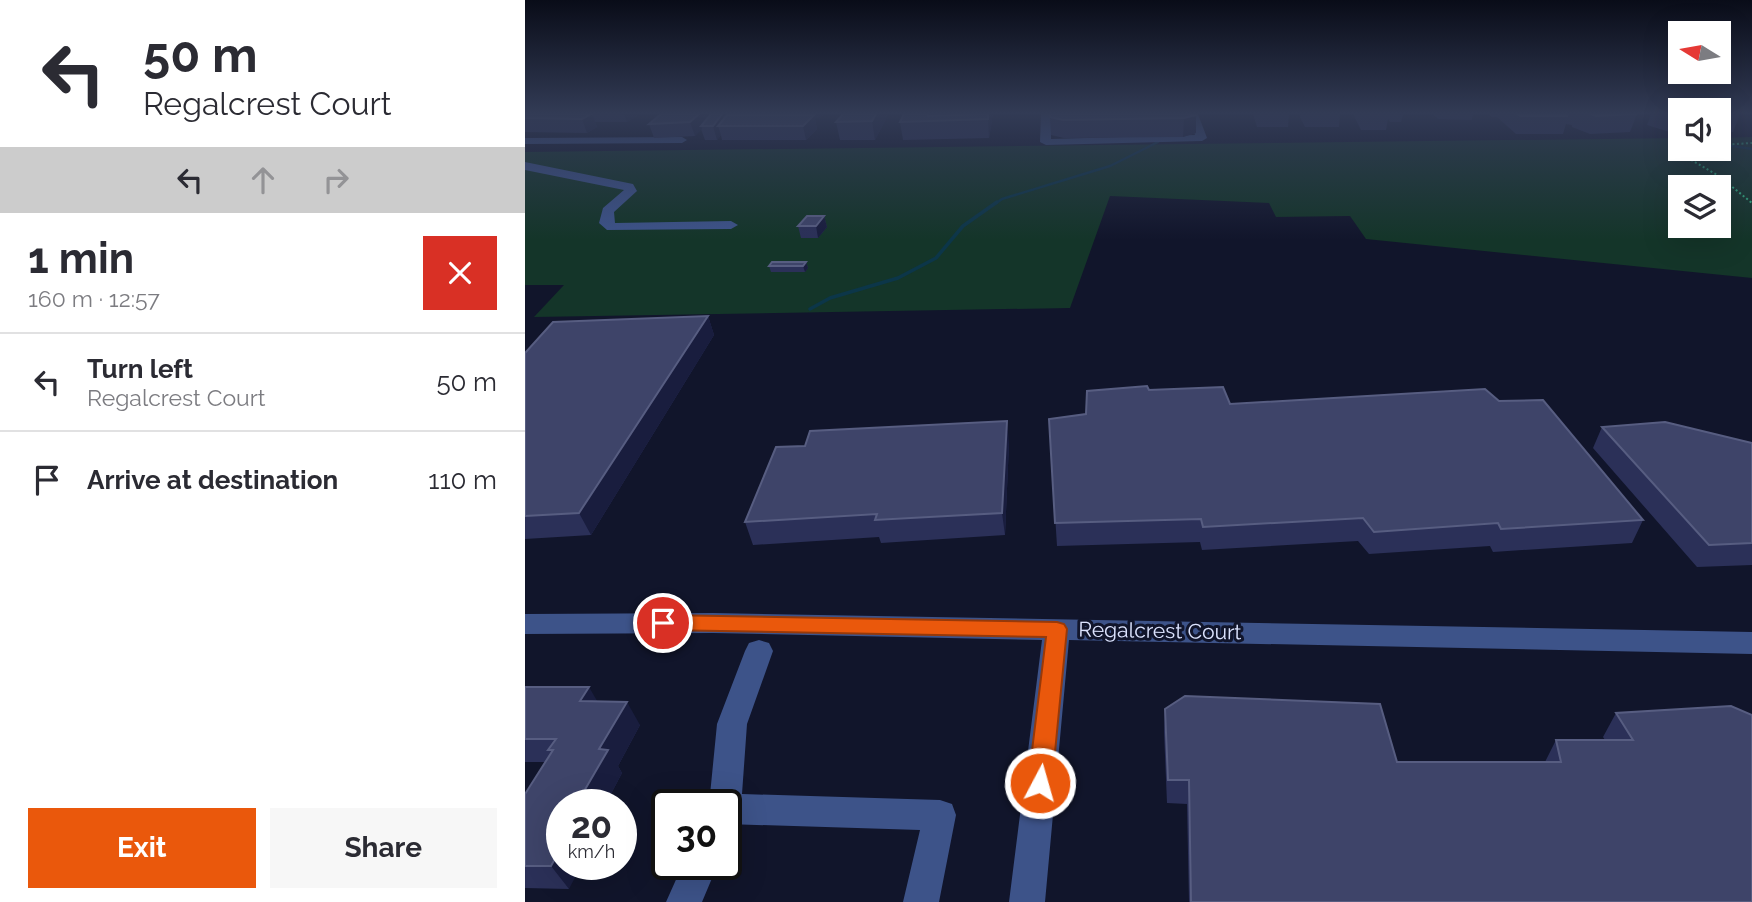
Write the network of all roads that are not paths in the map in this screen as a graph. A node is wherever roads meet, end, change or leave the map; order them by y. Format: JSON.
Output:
{"nodes":[{"id":1,"x":525,"y":166,"type":"edge"},
{"id":2,"x":731,"y":226,"type":"dead end"},
{"id":3,"x":525,"y":624,"type":"edge"},
{"id":4,"x":1057,"y":629,"type":"junction"},
{"id":5,"x":1752,"y":643,"type":"edge"},
{"id":6,"x":758,"y":651,"type":"dead end"},
{"id":7,"x":727,"y":789,"type":"edge"},
{"id":8,"x":742,"y":808,"type":"edge"},
{"id":9,"x":694,"y":880,"type":"edge"},
{"id":10,"x":684,"y":902,"type":"edge"},
{"id":11,"x":921,"y":902,"type":"edge"},
{"id":12,"x":1027,"y":902,"type":"edge"}],
"edges":[{"from":1,"to":2,"type":"street"},
{"from":3,"to":4,"type":"street","name":"Regalcrest Court"},
{"from":4,"to":5,"type":"street","name":"Regalcrest Court"},
{"from":4,"to":12,"type":"street"},
{"from":6,"to":7,"type":"street"},
{"from":8,"to":11,"type":"street"},
{"from":9,"to":10,"type":"street"}]}
